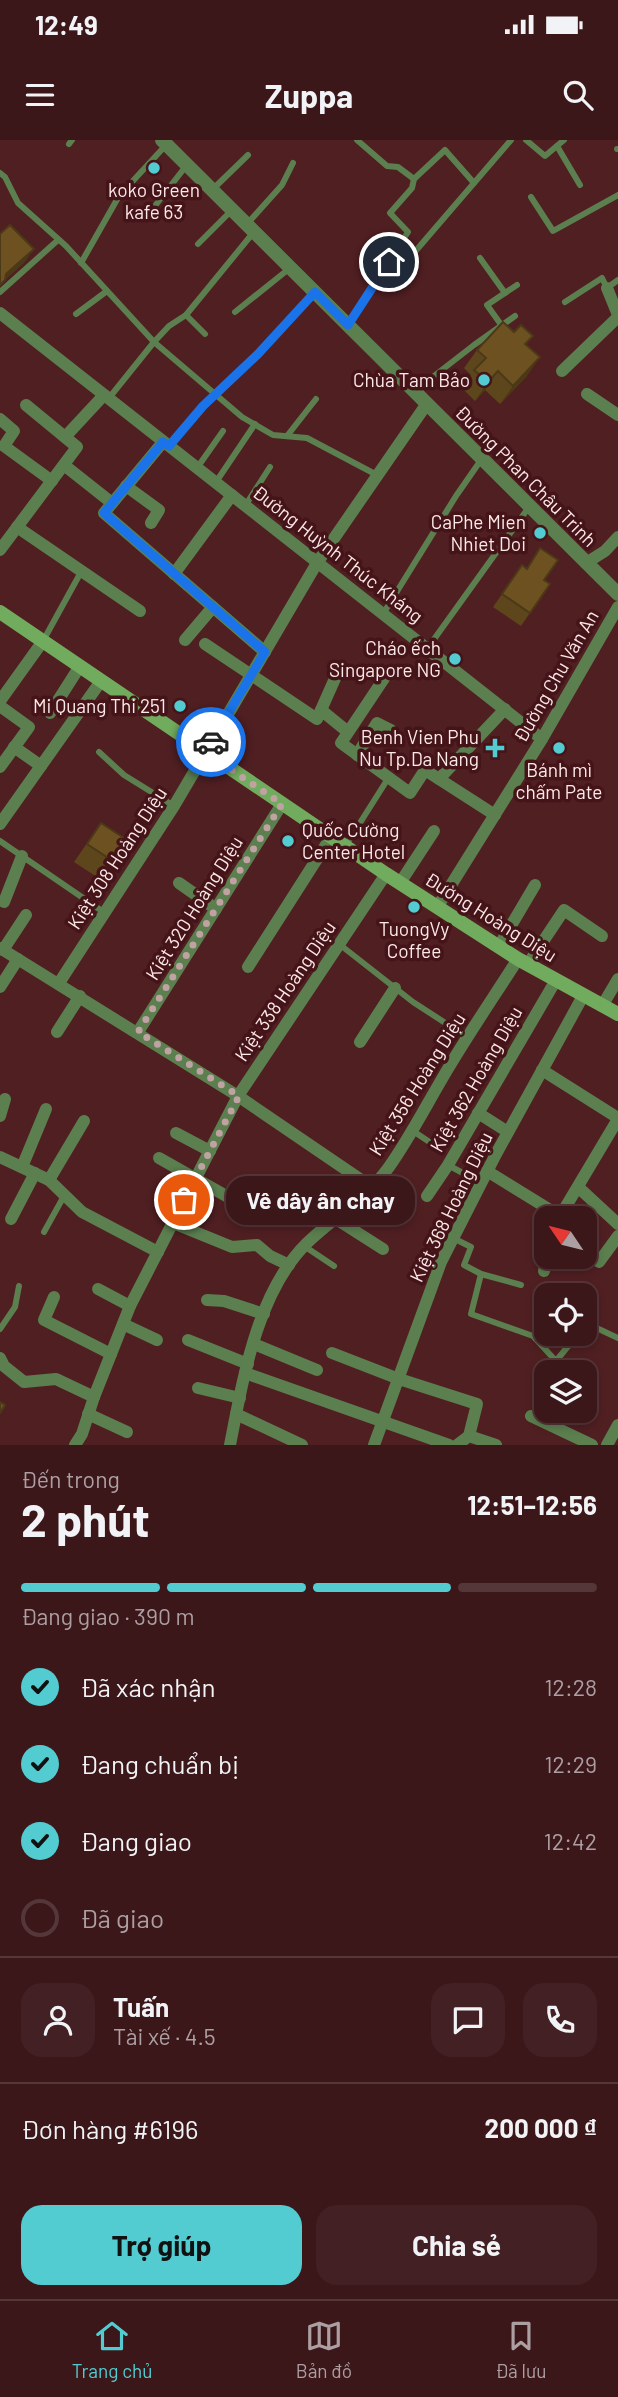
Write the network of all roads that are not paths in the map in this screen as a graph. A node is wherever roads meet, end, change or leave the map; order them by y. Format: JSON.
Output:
{"nodes":[{"id":1,"x":357,"y":140,"type":"edge"},
{"id":2,"x":510,"y":140,"type":"edge"},
{"id":3,"x":526,"y":140,"type":"edge"},
{"id":4,"x":564,"y":140,"type":"edge"},
{"id":5,"x":164,"y":142,"type":"edge"},
{"id":6,"x":557,"y":146,"type":"junction"},
{"id":7,"x":248,"y":155,"type":"dead end"},
{"id":8,"x":293,"y":163,"type":"dead end"},
{"id":9,"x":188,"y":165,"type":"junction"},
{"id":10,"x":0,"y":173,"type":"edge"},
{"id":11,"x":414,"y":179,"type":"junction"},
{"id":12,"x":474,"y":183,"type":"junction"},
{"id":13,"x":580,"y":185,"type":"dead end"},
{"id":14,"x":212,"y":190,"type":"junction"},
{"id":15,"x":618,"y":195,"type":"edge"},
{"id":16,"x":531,"y":197,"type":"dead end"},
{"id":17,"x":232,"y":210,"type":"junction"},
{"id":18,"x":151,"y":211,"type":"dead end"},
{"id":19,"x":251,"y":228,"type":"junction"},
{"id":20,"x":58,"y":240,"type":"junction"},
{"id":21,"x":198,"y":244,"type":"dead end"},
{"id":22,"x":400,"y":246,"type":"junction"},
{"id":23,"x":480,"y":258,"type":"dead end"},
{"id":24,"x":80,"y":263,"type":"junction"},
{"id":25,"x":291,"y":267,"type":"junction"},
{"id":26,"x":618,"y":280,"type":"edge"},
{"id":27,"x":517,"y":285,"type":"dead end"},
{"id":28,"x":607,"y":288,"type":"junction"},
{"id":29,"x":107,"y":291,"type":"junction"},
{"id":30,"x":0,"y":292,"type":"edge"},
{"id":31,"x":315,"y":292,"type":"junction"},
{"id":32,"x":505,"y":293,"type":"junction"},
{"id":33,"x":565,"y":302,"type":"dead end"},
{"id":34,"x":235,"y":312,"type":"dead end"},
{"id":35,"x":0,"y":313,"type":"edge"},
{"id":36,"x":76,"y":314,"type":"dead end"},
{"id":37,"x":186,"y":315,"type":"junction"},
{"id":38,"x":515,"y":316,"type":"dead end"},
{"id":39,"x":618,"y":316,"type":"edge"},
{"id":40,"x":348,"y":325,"type":"junction"},
{"id":41,"x":502,"y":326,"type":"junction"},
{"id":42,"x":205,"y":334,"type":"dead end"},
{"id":43,"x":154,"y":342,"type":"junction"},
{"id":44,"x":562,"y":372,"type":"dead end"},
{"id":45,"x":411,"y":389,"type":"junction"},
{"id":46,"x":215,"y":394,"type":"junction"},
{"id":47,"x":587,"y":394,"type":"dead end"},
{"id":48,"x":107,"y":397,"type":"junction"},
{"id":49,"x":316,"y":399,"type":"dead end"},
{"id":50,"x":26,"y":405,"type":"dead end"},
{"id":51,"x":426,"y":405,"type":"junction"},
{"id":52,"x":618,"y":415,"type":"edge"},
{"id":53,"x":0,"y":419,"type":"edge"},
{"id":54,"x":255,"y":424,"type":"junction"},
{"id":55,"x":223,"y":431,"type":"dead end"},
{"id":56,"x":287,"y":436,"type":"junction"},
{"id":57,"x":65,"y":437,"type":"junction"},
{"id":58,"x":166,"y":444,"type":"junction"},
{"id":59,"x":481,"y":460,"type":"junction"},
{"id":60,"x":64,"y":465,"type":"junction"},
{"id":61,"x":270,"y":467,"type":"dead end"},
{"id":62,"x":197,"y":468,"type":"junction"},
{"id":63,"x":378,"y":475,"type":"junction"},
{"id":64,"x":52,"y":481,"type":"junction"},
{"id":65,"x":216,"y":482,"type":"junction"},
{"id":66,"x":127,"y":486,"type":"junction"},
{"id":67,"x":232,"y":495,"type":"junction"},
{"id":68,"x":112,"y":503,"type":"junction"},
{"id":69,"x":245,"y":506,"type":"junction"},
{"id":70,"x":529,"y":507,"type":"junction"},
{"id":71,"x":151,"y":523,"type":"dead end"},
{"id":72,"x":18,"y":527,"type":"junction"},
{"id":73,"x":618,"y":537,"type":"edge"},
{"id":74,"x":0,"y":550,"type":"edge"},
{"id":75,"x":317,"y":563,"type":"junction"},
{"id":76,"x":586,"y":563,"type":"junction"},
{"id":77,"x":81,"y":572,"type":"junction"},
{"id":78,"x":174,"y":574,"type":"junction"},
{"id":79,"x":617,"y":595,"type":"edge"},
{"id":80,"x":213,"y":607,"type":"junction"},
{"id":81,"x":140,"y":611,"type":"dead end"},
{"id":82,"x":0,"y":612,"type":"edge"},
{"id":83,"x":383,"y":614,"type":"junction"},
{"id":84,"x":185,"y":640,"type":"dead end"},
{"id":85,"x":43,"y":641,"type":"junction"},
{"id":86,"x":205,"y":644,"type":"dead end"},
{"id":87,"x":427,"y":649,"type":"junction"},
{"id":88,"x":265,"y":652,"type":"junction"},
{"id":89,"x":80,"y":666,"type":"junction"},
{"id":90,"x":337,"y":674,"type":"dead end"},
{"id":91,"x":250,"y":676,"type":"junction"},
{"id":92,"x":385,"y":677,"type":"dead end"},
{"id":93,"x":101,"y":681,"type":"junction"},
{"id":94,"x":0,"y":704,"type":"edge"},
{"id":95,"x":505,"y":709,"type":"junction"},
{"id":96,"x":321,"y":710,"type":"junction"},
{"id":97,"x":50,"y":713,"type":"dead end"},
{"id":98,"x":391,"y":730,"type":"dead end"},
{"id":99,"x":348,"y":732,"type":"junction"},
{"id":100,"x":542,"y":739,"type":"junction"},
{"id":101,"x":14,"y":747,"type":"junction"},
{"id":102,"x":99,"y":752,"type":"dead end"},
{"id":103,"x":205,"y":752,"type":"junction"},
{"id":104,"x":357,"y":755,"type":"junction"},
{"id":105,"x":41,"y":765,"type":"junction"},
{"id":106,"x":0,"y":767,"type":"edge"},
{"id":107,"x":389,"y":777,"type":"junction"},
{"id":108,"x":439,"y":779,"type":"junction"},
{"id":109,"x":282,"y":804,"type":"junction"},
{"id":110,"x":174,"y":806,"type":"junction"},
{"id":111,"x":495,"y":815,"type":"junction"},
{"id":112,"x":0,"y":824,"type":"edge"},
{"id":113,"x":434,"y":831,"type":"dead end"},
{"id":114,"x":331,"y":838,"type":"junction"},
{"id":115,"x":0,"y":841,"type":"edge"},
{"id":116,"x":345,"y":847,"type":"junction"},
{"id":117,"x":22,"y":856,"type":"junction"},
{"id":118,"x":386,"y":874,"type":"junction"},
{"id":119,"x":179,"y":883,"type":"dead end"},
{"id":120,"x":400,"y":883,"type":"junction"},
{"id":121,"x":535,"y":885,"type":"dead end"},
{"id":122,"x":4,"y":902,"type":"dead end"},
{"id":123,"x":438,"y":906,"type":"junction"},
{"id":124,"x":216,"y":909,"type":"junction"},
{"id":125,"x":105,"y":913,"type":"junction"},
{"id":126,"x":26,"y":915,"type":"dead end"},
{"id":127,"x":602,"y":936,"type":"dead end"},
{"id":128,"x":339,"y":944,"type":"junction"},
{"id":129,"x":499,"y":946,"type":"junction"},
{"id":130,"x":2,"y":949,"type":"edge"},
{"id":131,"x":18,"y":959,"type":"junction"},
{"id":132,"x":523,"y":961,"type":"junction"},
{"id":133,"x":248,"y":967,"type":"dead end"},
{"id":134,"x":618,"y":979,"type":"edge"},
{"id":135,"x":556,"y":980,"type":"junction"},
{"id":136,"x":59,"y":983,"type":"junction"},
{"id":137,"x":0,"y":987,"type":"edge"},
{"id":138,"x":396,"y":988,"type":"junction"},
{"id":139,"x":80,"y":996,"type":"junction"},
{"id":140,"x":583,"y":996,"type":"junction"},
{"id":141,"x":602,"y":1006,"type":"junction"},
{"id":142,"x":618,"y":1014,"type":"edge"},
{"id":143,"x":57,"y":1032,"type":"dead end"},
{"id":144,"x":138,"y":1032,"type":"junction"},
{"id":145,"x":467,"y":1037,"type":"junction"},
{"id":146,"x":360,"y":1042,"type":"dead end"},
{"id":147,"x":542,"y":1070,"type":"junction"},
{"id":148,"x":239,"y":1096,"type":"junction"},
{"id":149,"x":5,"y":1099,"type":"dead end"},
{"id":150,"x":46,"y":1109,"type":"dead end"},
{"id":151,"x":478,"y":1114,"type":"junction"},
{"id":152,"x":0,"y":1116,"type":"edge"},
{"id":153,"x":618,"y":1118,"type":"edge"},
{"id":154,"x":84,"y":1121,"type":"dead end"},
{"id":155,"x":412,"y":1130,"type":"junction"},
{"id":156,"x":508,"y":1132,"type":"junction"},
{"id":157,"x":176,"y":1133,"type":"dead end"},
{"id":158,"x":434,"y":1145,"type":"dead end"},
{"id":159,"x":210,"y":1151,"type":"junction"},
{"id":160,"x":159,"y":1158,"type":"dead end"},
{"id":161,"x":1,"y":1161,"type":"edge"},
{"id":162,"x":448,"y":1165,"type":"junction"},
{"id":163,"x":22,"y":1167,"type":"junction"},
{"id":164,"x":35,"y":1173,"type":"junction"},
{"id":165,"x":484,"y":1177,"type":"junction"},
{"id":166,"x":196,"y":1178,"type":"junction"},
{"id":167,"x":49,"y":1180,"type":"junction"},
{"id":168,"x":578,"y":1187,"type":"junction"},
{"id":169,"x":373,"y":1188,"type":"junction"},
{"id":170,"x":64,"y":1196,"type":"junction"},
{"id":171,"x":427,"y":1196,"type":"dead end"},
{"id":172,"x":244,"y":1206,"type":"dead end"},
{"id":173,"x":538,"y":1206,"type":"edge"},
{"id":174,"x":566,"y":1206,"type":"edge"},
{"id":175,"x":11,"y":1219,"type":"dead end"},
{"id":176,"x":336,"y":1219,"type":"junction"},
{"id":177,"x":173,"y":1223,"type":"junction"},
{"id":178,"x":618,"y":1224,"type":"edge"},
{"id":179,"x":44,"y":1232,"type":"dead end"},
{"id":180,"x":618,"y":1236,"type":"edge"},
{"id":181,"x":453,"y":1238,"type":"junction"},
{"id":182,"x":304,"y":1246,"type":"junction"},
{"id":183,"x":383,"y":1249,"type":"dead end"},
{"id":184,"x":158,"y":1252,"type":"junction"},
{"id":185,"x":599,"y":1262,"type":"dead end"},
{"id":186,"x":289,"y":1265,"type":"junction"},
{"id":187,"x":334,"y":1266,"type":"dead end"},
{"id":188,"x":481,"y":1274,"type":"junction"},
{"id":189,"x":521,"y":1285,"type":"dead end"},
{"id":190,"x":19,"y":1286,"type":"dead end"},
{"id":191,"x":97,"y":1289,"type":"dead end"},
{"id":192,"x":54,"y":1297,"type":"dead end"},
{"id":193,"x":207,"y":1300,"type":"dead end"},
{"id":194,"x":130,"y":1306,"type":"junction"},
{"id":195,"x":264,"y":1314,"type":"junction"},
{"id":196,"x":123,"y":1324,"type":"junction"},
{"id":197,"x":597,"y":1328,"type":"edge"},
{"id":198,"x":0,"y":1329,"type":"edge"},
{"id":199,"x":534,"y":1337,"type":"edge"},
{"id":200,"x":618,"y":1338,"type":"edge"},
{"id":201,"x":157,"y":1340,"type":"dead end"},
{"id":202,"x":188,"y":1340,"type":"dead end"},
{"id":203,"x":254,"y":1344,"type":"junction"},
{"id":204,"x":542,"y":1346,"type":"edge"},
{"id":205,"x":569,"y":1346,"type":"edge"},
{"id":206,"x":332,"y":1353,"type":"dead end"},
{"id":207,"x":111,"y":1354,"type":"junction"},
{"id":208,"x":0,"y":1358,"type":"edge"},
{"id":209,"x":247,"y":1368,"type":"junction"},
{"id":210,"x":317,"y":1370,"type":"dead end"},
{"id":211,"x":399,"y":1378,"type":"junction"},
{"id":212,"x":198,"y":1388,"type":"dead end"},
{"id":213,"x":94,"y":1397,"type":"junction"},
{"id":214,"x":240,"y":1398,"type":"junction"},
{"id":215,"x":88,"y":1413,"type":"junction"},
{"id":216,"x":236,"y":1413,"type":"junction"},
{"id":217,"x":531,"y":1416,"type":"dead end"},
{"id":218,"x":383,"y":1423,"type":"junction"},
{"id":219,"x":618,"y":1425,"type":"edge"},
{"id":220,"x":127,"y":1432,"type":"dead end"},
{"id":221,"x":469,"y":1436,"type":"junction"},
{"id":222,"x":75,"y":1445,"type":"edge"},
{"id":223,"x":230,"y":1445,"type":"edge"},
{"id":224,"x":302,"y":1445,"type":"edge"},
{"id":225,"x":374,"y":1445,"type":"edge"},
{"id":226,"x":449,"y":1445,"type":"edge"},
{"id":227,"x":457,"y":1445,"type":"edge"},
{"id":228,"x":496,"y":1445,"type":"edge"},
{"id":229,"x":592,"y":1445,"type":"edge"},
{"id":230,"x":607,"y":1445,"type":"edge"}],
"edges":[{"from":1,"to":11,"type":"lane"},
{"from":2,"to":12,"type":"lane"},
{"from":3,"to":6,"type":"lane"},
{"from":4,"to":6,"type":"lane"},
{"from":5,"to":9,"type":"street","name":"Đường Phan Châu Trinh"},
{"from":5,"to":24,"type":"lane"},
{"from":6,"to":13,"type":"lane"},
{"from":7,"to":14,"type":"lane"},
{"from":8,"to":19,"type":"lane"},
{"from":9,"to":14,"type":"street","name":"Đường Phan Châu Trinh"},
{"from":9,"to":18,"type":"lane"},
{"from":10,"to":20,"type":"lane"},
{"from":11,"to":12,"type":"lane"},
{"from":11,"to":22,"type":"lane"},
{"from":12,"to":22,"type":"lane"},
{"from":14,"to":17,"type":"street","name":"Đường Phan Châu Trinh"},
{"from":15,"to":16,"type":"lane"},
{"from":17,"to":19,"type":"street","name":"Đường Phan Châu Trinh"},
{"from":17,"to":21,"type":"lane"},
{"from":19,"to":25,"type":"street","name":"Đường Phan Châu Trinh"},
{"from":19,"to":37,"type":"lane"},
{"from":20,"to":24,"type":"lane"},
{"from":20,"to":30,"type":"lane"},
{"from":22,"to":40,"type":"lane"},
{"from":23,"to":32,"type":"lane"},
{"from":24,"to":29,"type":"lane"},
{"from":25,"to":31,"type":"street","name":"Đường Phan Châu Trinh"},
{"from":25,"to":34,"type":"lane"},
{"from":26,"to":28,"type":"lane"},
{"from":27,"to":32,"type":"lane"},
{"from":28,"to":33,"type":"lane"},
{"from":28,"to":39,"type":"street"},
{"from":29,"to":36,"type":"lane"},
{"from":29,"to":43,"type":"lane"},
{"from":31,"to":40,"type":"street","name":"Đường Phan Châu Trinh"},
{"from":31,"to":46,"type":"lane"},
{"from":32,"to":41,"type":"lane"},
{"from":35,"to":48,"type":"street","name":"Đường Huỳnh Thúc Kháng"},
{"from":37,"to":42,"type":"lane"},
{"from":37,"to":43,"type":"lane"},
{"from":38,"to":41,"type":"lane"},
{"from":39,"to":44,"type":"street"},
{"from":40,"to":45,"type":"street","name":"Đường Phan Châu Trinh"},
{"from":41,"to":45,"type":"lane"},
{"from":43,"to":46,"type":"lane"},
{"from":43,"to":48,"type":"lane"},
{"from":45,"to":51,"type":"street","name":"Đường Phan Châu Trinh"},
{"from":46,"to":54,"type":"lane"},
{"from":46,"to":58,"type":"lane"},
{"from":47,"to":52,"type":"street"},
{"from":48,"to":57,"type":"street"},
{"from":48,"to":58,"type":"street","name":"Đường Huỳnh Thúc Kháng"},
{"from":49,"to":56,"type":"lane"},
{"from":50,"to":57,"type":"street"},
{"from":51,"to":59,"type":"street","name":"Đường Phan Châu Trinh"},
{"from":51,"to":63,"type":"street","name":"Kiệt 308 Hoàng Diệu"},
{"from":53,"to":64,"type":"street"},
{"from":54,"to":56,"type":"lane"},
{"from":54,"to":65,"type":"lane"},
{"from":55,"to":62,"type":"lane"},
{"from":56,"to":63,"type":"lane"},
{"from":57,"to":60,"type":"street"},
{"from":58,"to":62,"type":"street","name":"Đường Huỳnh Thúc Kháng"},
{"from":58,"to":66,"type":"street"},
{"from":59,"to":70,"type":"street","name":"Đường Phan Châu Trinh"},
{"from":59,"to":83,"type":"lane"},
{"from":60,"to":64,"type":"street"},
{"from":60,"to":68,"type":"street"},
{"from":61,"to":69,"type":"lane"},
{"from":62,"to":65,"type":"street","name":"Đường Huỳnh Thúc Kháng"},
{"from":63,"to":75,"type":"street","name":"Kiệt 308 Hoàng Diệu"},
{"from":64,"to":72,"type":"street"},
{"from":65,"to":67,"type":"street","name":"Đường Huỳnh Thúc Kháng"},
{"from":66,"to":68,"type":"street"},
{"from":66,"to":71,"type":"street"},
{"from":67,"to":69,"type":"street","name":"Đường Huỳnh Thúc Kháng"},
{"from":67,"to":78,"type":"street"},
{"from":68,"to":78,"type":"street"},
{"from":69,"to":75,"type":"street","name":"Đường Huỳnh Thúc Kháng"},
{"from":70,"to":76,"type":"street","name":"Đường Phan Châu Trinh"},
{"from":70,"to":87,"type":"lane"},
{"from":72,"to":74,"type":"street"},
{"from":72,"to":77,"type":"street"},
{"from":73,"to":76,"type":"street"},
{"from":75,"to":83,"type":"street","name":"Đường Huỳnh Thúc Kháng"},
{"from":75,"to":88,"type":"street","name":"Kiệt 308 Hoàng Diệu"},
{"from":76,"to":79,"type":"street","name":"Đường Phan Châu Trinh"},
{"from":77,"to":81,"type":"street"},
{"from":77,"to":85,"type":"lane"},
{"from":78,"to":80,"type":"street"},
{"from":79,"to":100,"type":"street","name":"Đường Chu Văn An"},
{"from":80,"to":84,"type":"street"},
{"from":80,"to":88,"type":"street"},
{"from":82,"to":85,"type":"main road","name":"Đường Hoàng Diệu"},
{"from":83,"to":87,"type":"street","name":"Đường Huỳnh Thúc Kháng"},
{"from":85,"to":89,"type":"main road","name":"Đường Hoàng Diệu"},
{"from":85,"to":94,"type":"street"},
{"from":86,"to":91,"type":"street"},
{"from":87,"to":95,"type":"street","name":"Đường Huỳnh Thúc Kháng"},
{"from":88,"to":91,"type":"street","name":"Kiệt 308 Hoàng Diệu"},
{"from":89,"to":93,"type":"main road","name":"Đường Hoàng Diệu"},
{"from":89,"to":97,"type":"street"},
{"from":90,"to":96,"type":"street"},
{"from":91,"to":96,"type":"street"},
{"from":91,"to":103,"type":"street","name":"Kiệt 308 Hoàng Diệu"},
{"from":92,"to":99,"type":"street"},
{"from":93,"to":103,"type":"main road","name":"Đường Hoàng Diệu"},
{"from":93,"to":105,"type":"street"},
{"from":94,"to":101,"type":"street"},
{"from":95,"to":100,"type":"street","name":"Đường Huỳnh Thúc Kháng"},
{"from":95,"to":108,"type":"street"},
{"from":96,"to":99,"type":"street"},
{"from":98,"to":104,"type":"street"},
{"from":99,"to":104,"type":"street"},
{"from":100,"to":111,"type":"street","name":"Đường Chu Văn An"},
{"from":101,"to":105,"type":"street"},
{"from":101,"to":106,"type":"street"},
{"from":102,"to":110,"type":"lane"},
{"from":103,"to":109,"type":"main road","name":"Đường Hoàng Diệu"},
{"from":103,"to":110,"type":"street","name":"Kiệt 308 Hoàng Diệu"},
{"from":104,"to":107,"type":"street"},
{"from":105,"to":112,"type":"street"},
{"from":107,"to":108,"type":"street"},
{"from":107,"to":116,"type":"lane"},
{"from":108,"to":111,"type":"street"},
{"from":109,"to":114,"type":"main road","name":"Đường Hoàng Diệu"},
{"from":109,"to":124,"type":"street","name":"Kiệt 320 Hoàng Diệu"},
{"from":110,"to":125,"type":"street","name":"Kiệt 308 Hoàng Diệu"},
{"from":111,"to":123,"type":"street","name":"Đường Chu Văn An"},
{"from":113,"to":120,"type":"street"},
{"from":114,"to":116,"type":"main road","name":"Đường Hoàng Diệu"},
{"from":114,"to":133,"type":"street"},
{"from":115,"to":117,"type":"lane"},
{"from":116,"to":118,"type":"main road","name":"Đường Hoàng Diệu"},
{"from":117,"to":122,"type":"street"},
{"from":117,"to":125,"type":"lane"},
{"from":118,"to":120,"type":"main road","name":"Đường Hoàng Diệu"},
{"from":118,"to":128,"type":"street","name":"Kiệt 338 Hoàng Diệu"},
{"from":119,"to":124,"type":"street"},
{"from":120,"to":123,"type":"main road","name":"Đường Hoàng Diệu"},
{"from":121,"to":129,"type":"street"},
{"from":123,"to":129,"type":"main road","name":"Đường Hoàng Diệu"},
{"from":124,"to":144,"type":"street","name":"Kiệt 320 Hoàng Diệu"},
{"from":125,"to":136,"type":"street","name":"Kiệt 308 Hoàng Diệu"},
{"from":126,"to":130,"type":"street"},
{"from":127,"to":132,"type":"street","name":"Kiệt 356 Hoàng Diệu"},
{"from":128,"to":138,"type":"lane"},
{"from":128,"to":148,"type":"street","name":"Kiệt 338 Hoàng Diệu"},
{"from":129,"to":132,"type":"main road","name":"Đường Hoàng Diệu"},
{"from":130,"to":131,"type":"street"},
{"from":131,"to":136,"type":"street"},
{"from":131,"to":137,"type":"street"},
{"from":132,"to":135,"type":"main road","name":"Đường Hoàng Diệu"},
{"from":132,"to":145,"type":"street","name":"Kiệt 356 Hoàng Diệu"},
{"from":134,"to":141,"type":"street"},
{"from":135,"to":140,"type":"main road","name":"Đường Hoàng Diệu"},
{"from":135,"to":151,"type":"street","name":"Kiệt 362 Hoàng Diệu"},
{"from":136,"to":139,"type":"street"},
{"from":138,"to":145,"type":"lane"},
{"from":138,"to":146,"type":"street"},
{"from":139,"to":143,"type":"street"},
{"from":139,"to":144,"type":"street"},
{"from":140,"to":141,"type":"main road","name":"Đường Hoàng Diệu"},
{"from":140,"to":147,"type":"street","name":"Kiệt 368 Hoàng Diệu"},
{"from":141,"to":142,"type":"main road","name":"Đường Hoàng Diệu"},
{"from":144,"to":148,"type":"street"},
{"from":145,"to":155,"type":"street","name":"Kiệt 356 Hoàng Diệu"},
{"from":147,"to":153,"type":"street"},
{"from":147,"to":156,"type":"street","name":"Kiệt 368 Hoàng Diệu"},
{"from":148,"to":159,"type":"street","name":"Kiệt 338 Hoàng Diệu"},
{"from":148,"to":169,"type":"street"},
{"from":149,"to":152,"type":"street"},
{"from":150,"to":163,"type":"street"},
{"from":151,"to":156,"type":"street"},
{"from":151,"to":162,"type":"street","name":"Kiệt 362 Hoàng Diệu"},
{"from":153,"to":168,"type":"street"},
{"from":154,"to":167,"type":"street"},
{"from":155,"to":158,"type":"lane"},
{"from":155,"to":169,"type":"street","name":"Kiệt 356 Hoàng Diệu"},
{"from":156,"to":165,"type":"street","name":"Kiệt 368 Hoàng Diệu"},
{"from":157,"to":159,"type":"street"},
{"from":159,"to":166,"type":"street","name":"Kiệt 338 Hoàng Diệu"},
{"from":160,"to":166,"type":"street"},
{"from":161,"to":163,"type":"street"},
{"from":162,"to":165,"type":"lane"},
{"from":162,"to":171,"type":"street","name":"Kiệt 362 Hoàng Diệu"},
{"from":163,"to":164,"type":"street"},
{"from":164,"to":167,"type":"street"},
{"from":164,"to":175,"type":"street"},
{"from":165,"to":173,"type":"street"},
{"from":165,"to":181,"type":"street","name":"Kiệt 368 Hoàng Diệu"},
{"from":166,"to":172,"type":"street"},
{"from":166,"to":177,"type":"street","name":"Kiệt 338 Hoàng Diệu"},
{"from":167,"to":170,"type":"street"},
{"from":168,"to":174,"type":"street"},
{"from":168,"to":178,"type":"street"},
{"from":169,"to":176,"type":"street","name":"Kiệt 356 Hoàng Diệu"},
{"from":170,"to":179,"type":"lane"},
{"from":170,"to":184,"type":"street"},
{"from":176,"to":182,"type":"street","name":"Kiệt 356 Hoàng Diệu"},
{"from":176,"to":183,"type":"street"},
{"from":177,"to":184,"type":"street","name":"Kiệt 338 Hoàng Diệu"},
{"from":177,"to":186,"type":"street"},
{"from":180,"to":185,"type":"street"},
{"from":181,"to":188,"type":"lane"},
{"from":181,"to":211,"type":"street","name":"Kiệt 368 Hoàng Diệu"},
{"from":182,"to":186,"type":"street","name":"Kiệt 356 Hoàng Diệu"},
{"from":182,"to":187,"type":"lane"},
{"from":184,"to":194,"type":"street","name":"Kiệt 338 Hoàng Diệu"},
{"from":186,"to":195,"type":"street","name":"Kiệt 356 Hoàng Diệu"},
{"from":188,"to":189,"type":"lane"},
{"from":188,"to":199,"type":"lane"},
{"from":190,"to":198,"type":"lane"},
{"from":191,"to":194,"type":"street"},
{"from":192,"to":207,"type":"street"},
{"from":193,"to":195,"type":"street"},
{"from":194,"to":196,"type":"street","name":"Kiệt 338 Hoàng Diệu"},
{"from":195,"to":203,"type":"street","name":"Kiệt 356 Hoàng Diệu"},
{"from":196,"to":201,"type":"street"},
{"from":196,"to":207,"type":"street","name":"Kiệt 338 Hoàng Diệu"},
{"from":197,"to":200,"type":"lane"},
{"from":202,"to":209,"type":"street"},
{"from":203,"to":209,"type":"street","name":"Kiệt 356 Hoàng Diệu"},
{"from":203,"to":210,"type":"street"},
{"from":204,"to":205,"type":"lane"},
{"from":206,"to":211,"type":"street"},
{"from":207,"to":213,"type":"street","name":"Kiệt 338 Hoàng Diệu"},
{"from":208,"to":213,"type":"street"},
{"from":209,"to":214,"type":"street","name":"Kiệt 356 Hoàng Diệu"},
{"from":209,"to":218,"type":"street"},
{"from":211,"to":218,"type":"street","name":"Kiệt 368 Hoàng Diệu"},
{"from":211,"to":221,"type":"street"},
{"from":212,"to":214,"type":"street"},
{"from":213,"to":215,"type":"street","name":"Kiệt 338 Hoàng Diệu"},
{"from":214,"to":216,"type":"street","name":"Kiệt 356 Hoàng Diệu"},
{"from":215,"to":220,"type":"street"},
{"from":215,"to":222,"type":"street","name":"Kiệt 338 Hoàng Diệu"},
{"from":216,"to":223,"type":"street","name":"Kiệt 356 Hoàng Diệu"},
{"from":216,"to":224,"type":"street"},
{"from":217,"to":229,"type":"street"},
{"from":218,"to":225,"type":"street","name":"Kiệt 368 Hoàng Diệu"},
{"from":218,"to":226,"type":"street"},
{"from":219,"to":230,"type":"street"},
{"from":221,"to":227,"type":"street"},
{"from":221,"to":228,"type":"street"}]}
